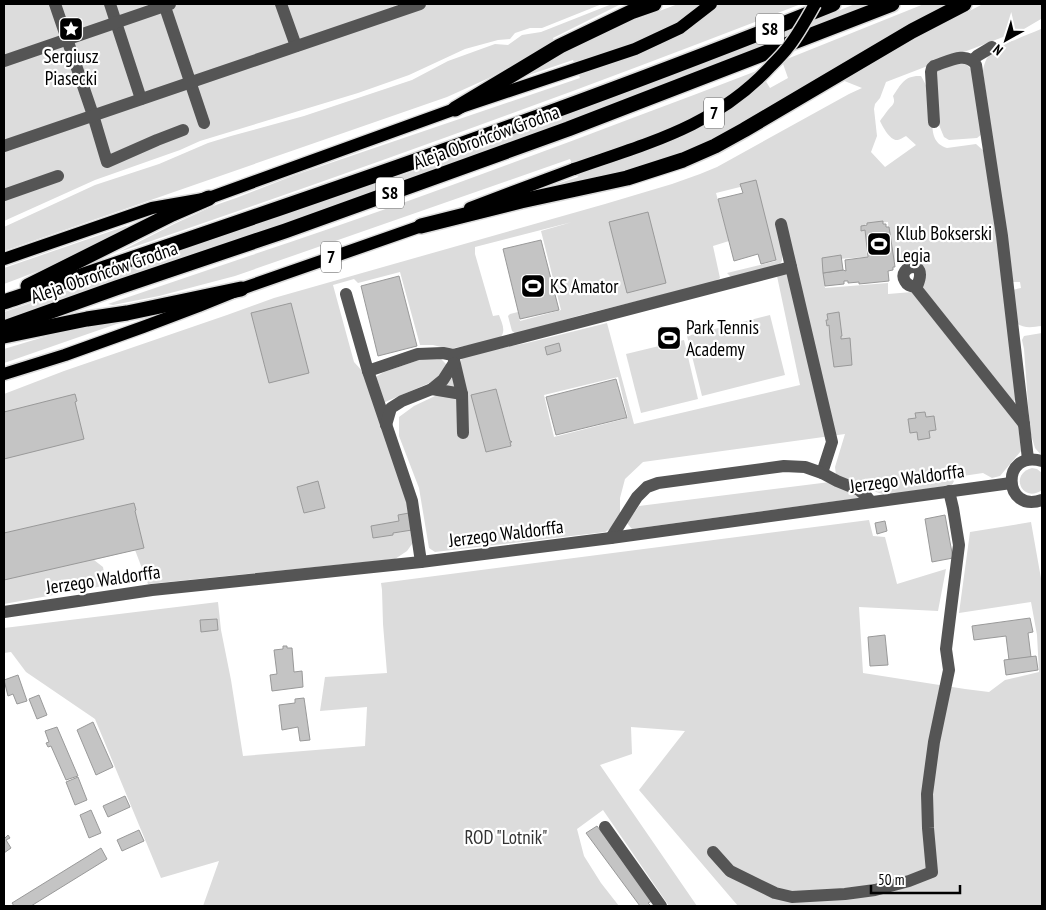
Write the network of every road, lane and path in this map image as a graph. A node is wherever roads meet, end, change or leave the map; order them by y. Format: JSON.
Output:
{"nodes":[{"id":1,"x":55,"y":4,"type":"edge"},
{"id":2,"x":110,"y":4,"type":"edge"},
{"id":3,"x":166,"y":4,"type":"edge"},
{"id":4,"x":281,"y":4,"type":"edge"},
{"id":5,"x":420,"y":4,"type":"edge"},
{"id":6,"x":654,"y":4,"type":"edge"},
{"id":7,"x":711,"y":4,"type":"edge"},
{"id":8,"x":815,"y":4,"type":"edge"},
{"id":9,"x":834,"y":4,"type":"edge"},
{"id":10,"x":892,"y":4,"type":"edge"},
{"id":11,"x":964,"y":4,"type":"edge"},
{"id":12,"x":116,"y":22,"type":"junction"},
{"id":13,"x":67,"y":39,"type":"junction"},
{"id":14,"x":296,"y":46,"type":"junction"},
{"id":15,"x":992,"y":47,"type":"dead end"},
{"id":16,"x":973,"y":60,"type":"junction"},
{"id":17,"x":4,"y":61,"type":"edge"},
{"id":18,"x":190,"y":82,"type":"junction"},
{"id":19,"x":141,"y":99,"type":"junction"},
{"id":20,"x":455,"y":109,"type":"junction"},
{"id":21,"x":93,"y":116,"type":"junction"},
{"id":22,"x":934,"y":122,"type":"dead end"},
{"id":23,"x":204,"y":123,"type":"dead end"},
{"id":24,"x":183,"y":130,"type":"dead end"},
{"id":25,"x":4,"y":146,"type":"edge"},
{"id":26,"x":58,"y":176,"type":"dead end"},
{"id":27,"x":4,"y":195,"type":"edge"},
{"id":28,"x":209,"y":198,"type":"junction"},
{"id":29,"x":781,"y":224,"type":"dead end"},
{"id":30,"x":421,"y":226,"type":"junction"},
{"id":31,"x":4,"y":259,"type":"edge"},
{"id":32,"x":791,"y":267,"type":"junction"},
{"id":33,"x":915,"y":287,"type":"dead end"},
{"id":34,"x":240,"y":289,"type":"junction"},
{"id":35,"x":346,"y":294,"type":"dead end"},
{"id":36,"x":4,"y":298,"type":"edge"},
{"id":37,"x":4,"y":302,"type":"edge"},
{"id":38,"x":4,"y":328,"type":"edge"},
{"id":39,"x":4,"y":336,"type":"edge"},
{"id":40,"x":454,"y":359,"type":"junction"},
{"id":41,"x":368,"y":371,"type":"junction"},
{"id":42,"x":4,"y":374,"type":"edge"},
{"id":43,"x":432,"y":389,"type":"junction"},
{"id":44,"x":462,"y":394,"type":"junction"},
{"id":45,"x":1024,"y":424,"type":"junction"},
{"id":46,"x":386,"y":425,"type":"junction"},
{"id":47,"x":463,"y":434,"type":"dead end"},
{"id":48,"x":1028,"y":459,"type":"junction"},
{"id":49,"x":1042,"y":461,"type":"edge"},
{"id":50,"x":822,"y":473,"type":"junction"},
{"id":51,"x":1011,"y":483,"type":"junction"},
{"id":52,"x":949,"y":492,"type":"junction"},
{"id":53,"x":1042,"y":500,"type":"edge"},
{"id":54,"x":871,"y":502,"type":"junction"},
{"id":55,"x":611,"y":538,"type":"junction"},
{"id":56,"x":421,"y":562,"type":"junction"},
{"id":57,"x":4,"y":612,"type":"edge"},
{"id":58,"x":605,"y":827,"type":"dead end"},
{"id":59,"x":714,"y":852,"type":"dead end"},
{"id":60,"x":661,"y":906,"type":"edge"}],
"edges":[{"from":1,"to":13,"type":"street"},
{"from":2,"to":12,"type":"street"},
{"from":3,"to":12,"type":"street"},
{"from":3,"to":18,"type":"street"},
{"from":4,"to":14,"type":"street"},
{"from":5,"to":14,"type":"street"},
{"from":6,"to":20,"type":"highway"},
{"from":7,"to":20,"type":"main road","name":"Aleja Obrońców Grodna"},
{"from":8,"to":30,"type":"main road","number":"7","bridge":true},
{"from":9,"to":37,"type":"highway","name":"Aleja Obrońców Grodna","number":"S8"},
{"from":10,"to":38,"type":"highway","name":"Aleja Obrońców Grodna","number":"S8"},
{"from":11,"to":30,"type":"highway"},
{"from":12,"to":13,"type":"street"},
{"from":12,"to":19,"type":"street"},
{"from":13,"to":17,"type":"street"},
{"from":13,"to":21,"type":"street"},
{"from":14,"to":18,"type":"street"},
{"from":15,"to":16,"type":"street"},
{"from":16,"to":22,"type":"street"},
{"from":16,"to":45,"type":"street"},
{"from":18,"to":19,"type":"street"},
{"from":18,"to":23,"type":"street"},
{"from":19,"to":21,"type":"street"},
{"from":20,"to":28,"type":"main road","name":"Aleja Obrońców Grodna"},
{"from":21,"to":24,"type":"street"},
{"from":21,"to":25,"type":"street"},
{"from":26,"to":27,"type":"street"},
{"from":28,"to":31,"type":"main road","name":"Aleja Obrońców Grodna"},
{"from":28,"to":36,"type":"highway"},
{"from":29,"to":32,"type":"street"},
{"from":30,"to":34,"type":"main road","number":"7"},
{"from":32,"to":40,"type":"street"},
{"from":32,"to":50,"type":"street"},
{"from":33,"to":45,"type":"street"},
{"from":34,"to":39,"type":"highway","number":"7"},
{"from":34,"to":42,"type":"main road"},
{"from":35,"to":41,"type":"street"},
{"from":40,"to":41,"type":"street"},
{"from":40,"to":43,"type":"street"},
{"from":40,"to":44,"type":"street"},
{"from":41,"to":46,"type":"street"},
{"from":43,"to":44,"type":"street"},
{"from":43,"to":46,"type":"street"},
{"from":44,"to":47,"type":"street"},
{"from":45,"to":48,"type":"street"},
{"from":46,"to":56,"type":"street"},
{"from":48,"to":49,"type":"street"},
{"from":48,"to":51,"type":"street"},
{"from":50,"to":54,"type":"street"},
{"from":50,"to":55,"type":"street"},
{"from":51,"to":52,"type":"street","name":"Jerzego Waldorffa"},
{"from":51,"to":53,"type":"street"},
{"from":52,"to":54,"type":"street","name":"Jerzego Waldorffa"},
{"from":52,"to":59,"type":"street"},
{"from":54,"to":55,"type":"street","name":"Jerzego Waldorffa"},
{"from":55,"to":56,"type":"street","name":"Jerzego Waldorffa"},
{"from":56,"to":57,"type":"street","name":"Jerzego Waldorffa"},
{"from":58,"to":60,"type":"street"}]}
